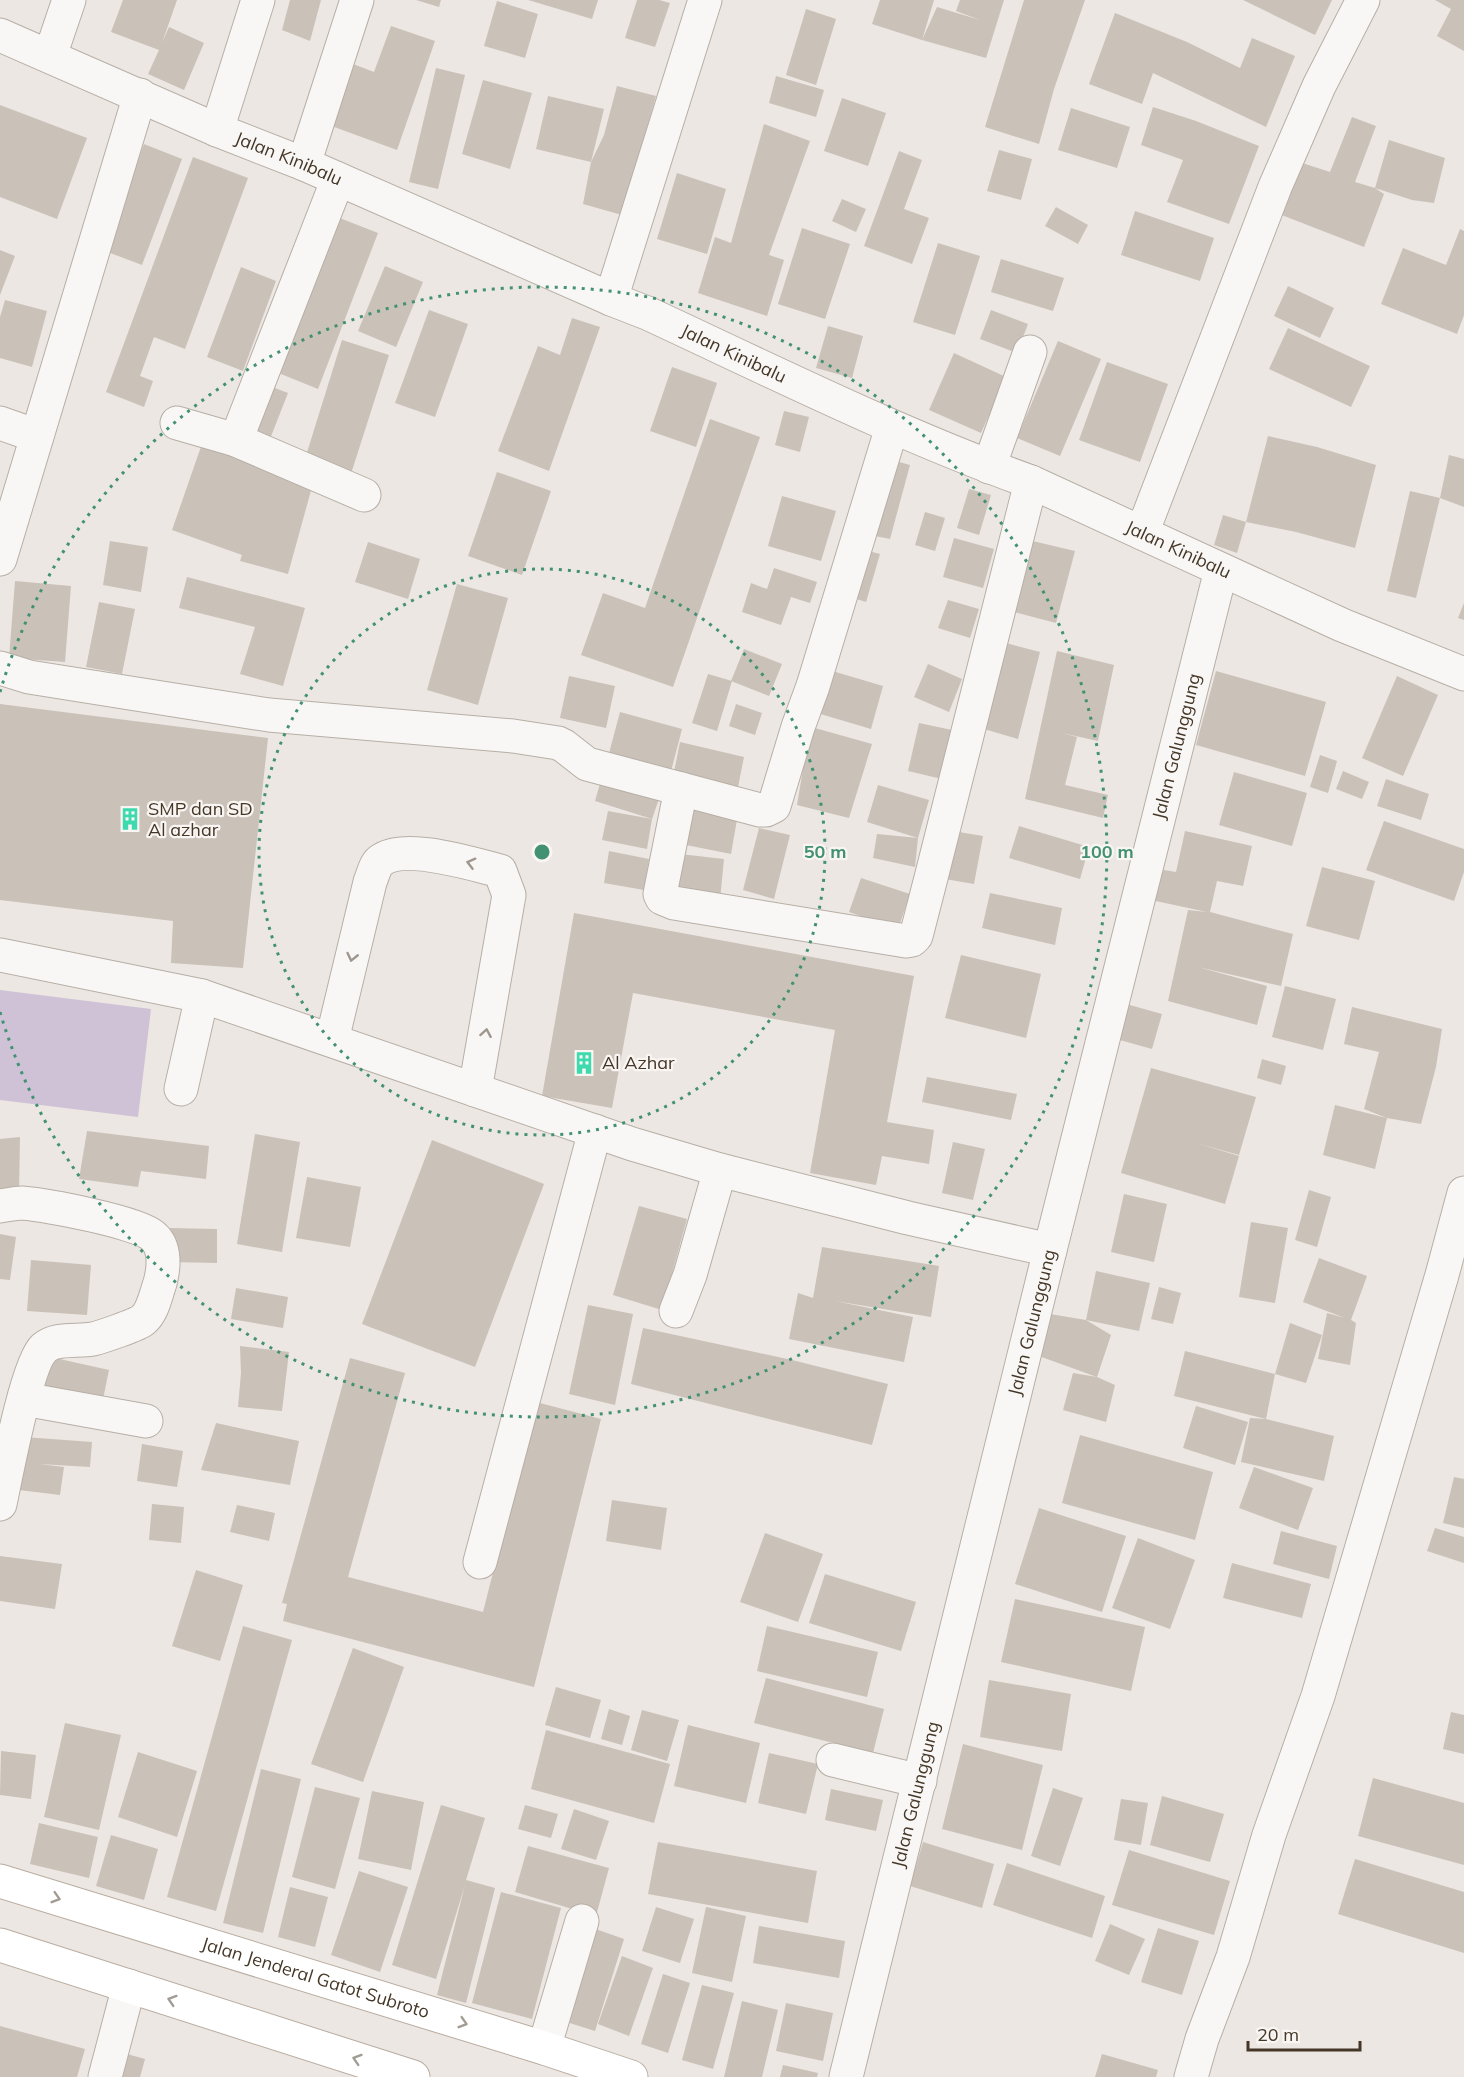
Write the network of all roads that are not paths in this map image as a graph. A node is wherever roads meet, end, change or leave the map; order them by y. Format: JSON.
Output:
{"nodes":[{"id":1,"x":69,"y":0,"type":"edge"},
{"id":2,"x":258,"y":0,"type":"edge"},
{"id":3,"x":357,"y":0,"type":"edge"},
{"id":4,"x":705,"y":0,"type":"edge"},
{"id":5,"x":1363,"y":0,"type":"edge"},
{"id":6,"x":0,"y":35,"type":"edge"},
{"id":7,"x":50,"y":56,"type":"junction"},
{"id":8,"x":140,"y":95,"type":"junction"},
{"id":9,"x":217,"y":130,"type":"junction"},
{"id":10,"x":304,"y":164,"type":"junction"},
{"id":11,"x":338,"y":179,"type":"junction"},
{"id":12,"x":611,"y":299,"type":"junction"},
{"id":13,"x":1030,"y":352,"type":"dead end"},
{"id":14,"x":0,"y":423,"type":"edge"},
{"id":15,"x":177,"y":423,"type":"dead end"},
{"id":16,"x":892,"y":427,"type":"junction"},
{"id":17,"x":37,"y":436,"type":"junction"},
{"id":18,"x":236,"y":441,"type":"junction"},
{"id":19,"x":988,"y":467,"type":"junction"},
{"id":20,"x":1031,"y":482,"type":"junction"},
{"id":21,"x":364,"y":495,"type":"dead end"},
{"id":22,"x":1142,"y":533,"type":"junction"},
{"id":23,"x":0,"y":559,"type":"edge"},
{"id":24,"x":1221,"y":570,"type":"junction"},
{"id":25,"x":0,"y":668,"type":"edge"},
{"id":26,"x":1464,"y":674,"type":"edge"},
{"id":27,"x":681,"y":789,"type":"junction"},
{"id":28,"x":0,"y":955,"type":"edge"},
{"id":29,"x":202,"y":996,"type":"junction"},
{"id":30,"x":332,"y":1040,"type":"junction"},
{"id":31,"x":181,"y":1089,"type":"dead end"},
{"id":32,"x":476,"y":1090,"type":"junction"},
{"id":33,"x":595,"y":1131,"type":"junction"},
{"id":34,"x":720,"y":1170,"type":"junction"},
{"id":35,"x":1464,"y":1193,"type":"edge"},
{"id":36,"x":0,"y":1206,"type":"edge"},
{"id":37,"x":1050,"y":1250,"type":"junction"},
{"id":38,"x":676,"y":1311,"type":"dead end"},
{"id":39,"x":24,"y":1399,"type":"junction"},
{"id":40,"x":146,"y":1421,"type":"dead end"},
{"id":41,"x":0,"y":1504,"type":"edge"},
{"id":42,"x":480,"y":1562,"type":"dead end"},
{"id":43,"x":833,"y":1760,"type":"dead end"},
{"id":44,"x":920,"y":1781,"type":"junction"},
{"id":45,"x":0,"y":1881,"type":"edge"},
{"id":46,"x":582,"y":1921,"type":"dead end"},
{"id":47,"x":0,"y":1945,"type":"edge"},
{"id":48,"x":129,"y":1986,"type":"junction"},
{"id":49,"x":544,"y":2048,"type":"junction"},
{"id":50,"x":398,"y":2075,"type":"edge"},
{"id":51,"x":105,"y":2077,"type":"edge"},
{"id":52,"x":631,"y":2077,"type":"edge"},
{"id":53,"x":846,"y":2077,"type":"edge"},
{"id":54,"x":1191,"y":2077,"type":"edge"}],
"edges":[{"from":1,"to":7,"type":"street"},
{"from":2,"to":9,"type":"street"},
{"from":3,"to":10,"type":"street"},
{"from":4,"to":12,"type":"street"},
{"from":5,"to":22,"type":"street"},
{"from":6,"to":7,"type":"street","name":"Jalan Kinibalu"},
{"from":7,"to":8,"type":"street","name":"Jalan Kinibalu"},
{"from":8,"to":9,"type":"street","name":"Jalan Kinibalu"},
{"from":8,"to":17,"type":"street"},
{"from":9,"to":10,"type":"street","name":"Jalan Kinibalu"},
{"from":10,"to":11,"type":"street","name":"Jalan Kinibalu"},
{"from":11,"to":12,"type":"street","name":"Jalan Kinibalu"},
{"from":11,"to":18,"type":"street"},
{"from":12,"to":16,"type":"street","name":"Jalan Kinibalu"},
{"from":13,"to":19,"type":"street"},
{"from":14,"to":17,"type":"street"},
{"from":15,"to":18,"type":"street"},
{"from":16,"to":19,"type":"street","name":"Jalan Kinibalu"},
{"from":16,"to":27,"type":"street"},
{"from":17,"to":23,"type":"street"},
{"from":18,"to":21,"type":"street"},
{"from":19,"to":20,"type":"street","name":"Jalan Kinibalu"},
{"from":20,"to":22,"type":"street","name":"Jalan Kinibalu"},
{"from":20,"to":27,"type":"street"},
{"from":22,"to":24,"type":"street","name":"Jalan Kinibalu"},
{"from":24,"to":26,"type":"street","name":"Jalan Kinibalu"},
{"from":24,"to":37,"type":"street","name":"Jalan Galunggung"},
{"from":25,"to":27,"type":"street"},
{"from":28,"to":29,"type":"street"},
{"from":29,"to":30,"type":"street"},
{"from":29,"to":31,"type":"street"},
{"from":30,"to":32,"type":"street"},
{"from":32,"to":30,"type":"street","one_way":true},
{"from":32,"to":33,"type":"street"},
{"from":33,"to":34,"type":"street"},
{"from":33,"to":42,"type":"street"},
{"from":34,"to":37,"type":"street"},
{"from":34,"to":38,"type":"street"},
{"from":35,"to":54,"type":"street"},
{"from":36,"to":39,"type":"street"},
{"from":37,"to":44,"type":"street","name":"Jalan Galunggung"},
{"from":39,"to":40,"type":"street"},
{"from":39,"to":41,"type":"street"},
{"from":43,"to":44,"type":"street"},
{"from":44,"to":53,"type":"street","name":"Jalan Galunggung"},
{"from":45,"to":49,"type":"main road","name":"Jalan Jenderal Gatot Subroto","one_way":true},
{"from":46,"to":49,"type":"street"},
{"from":47,"to":48,"type":"main road"},
{"from":50,"to":48,"type":"main road","one_way":true},
{"from":48,"to":51,"type":"street"},
{"from":49,"to":52,"type":"main road","name":"Jalan Jenderal Gatot Subroto"}]}
